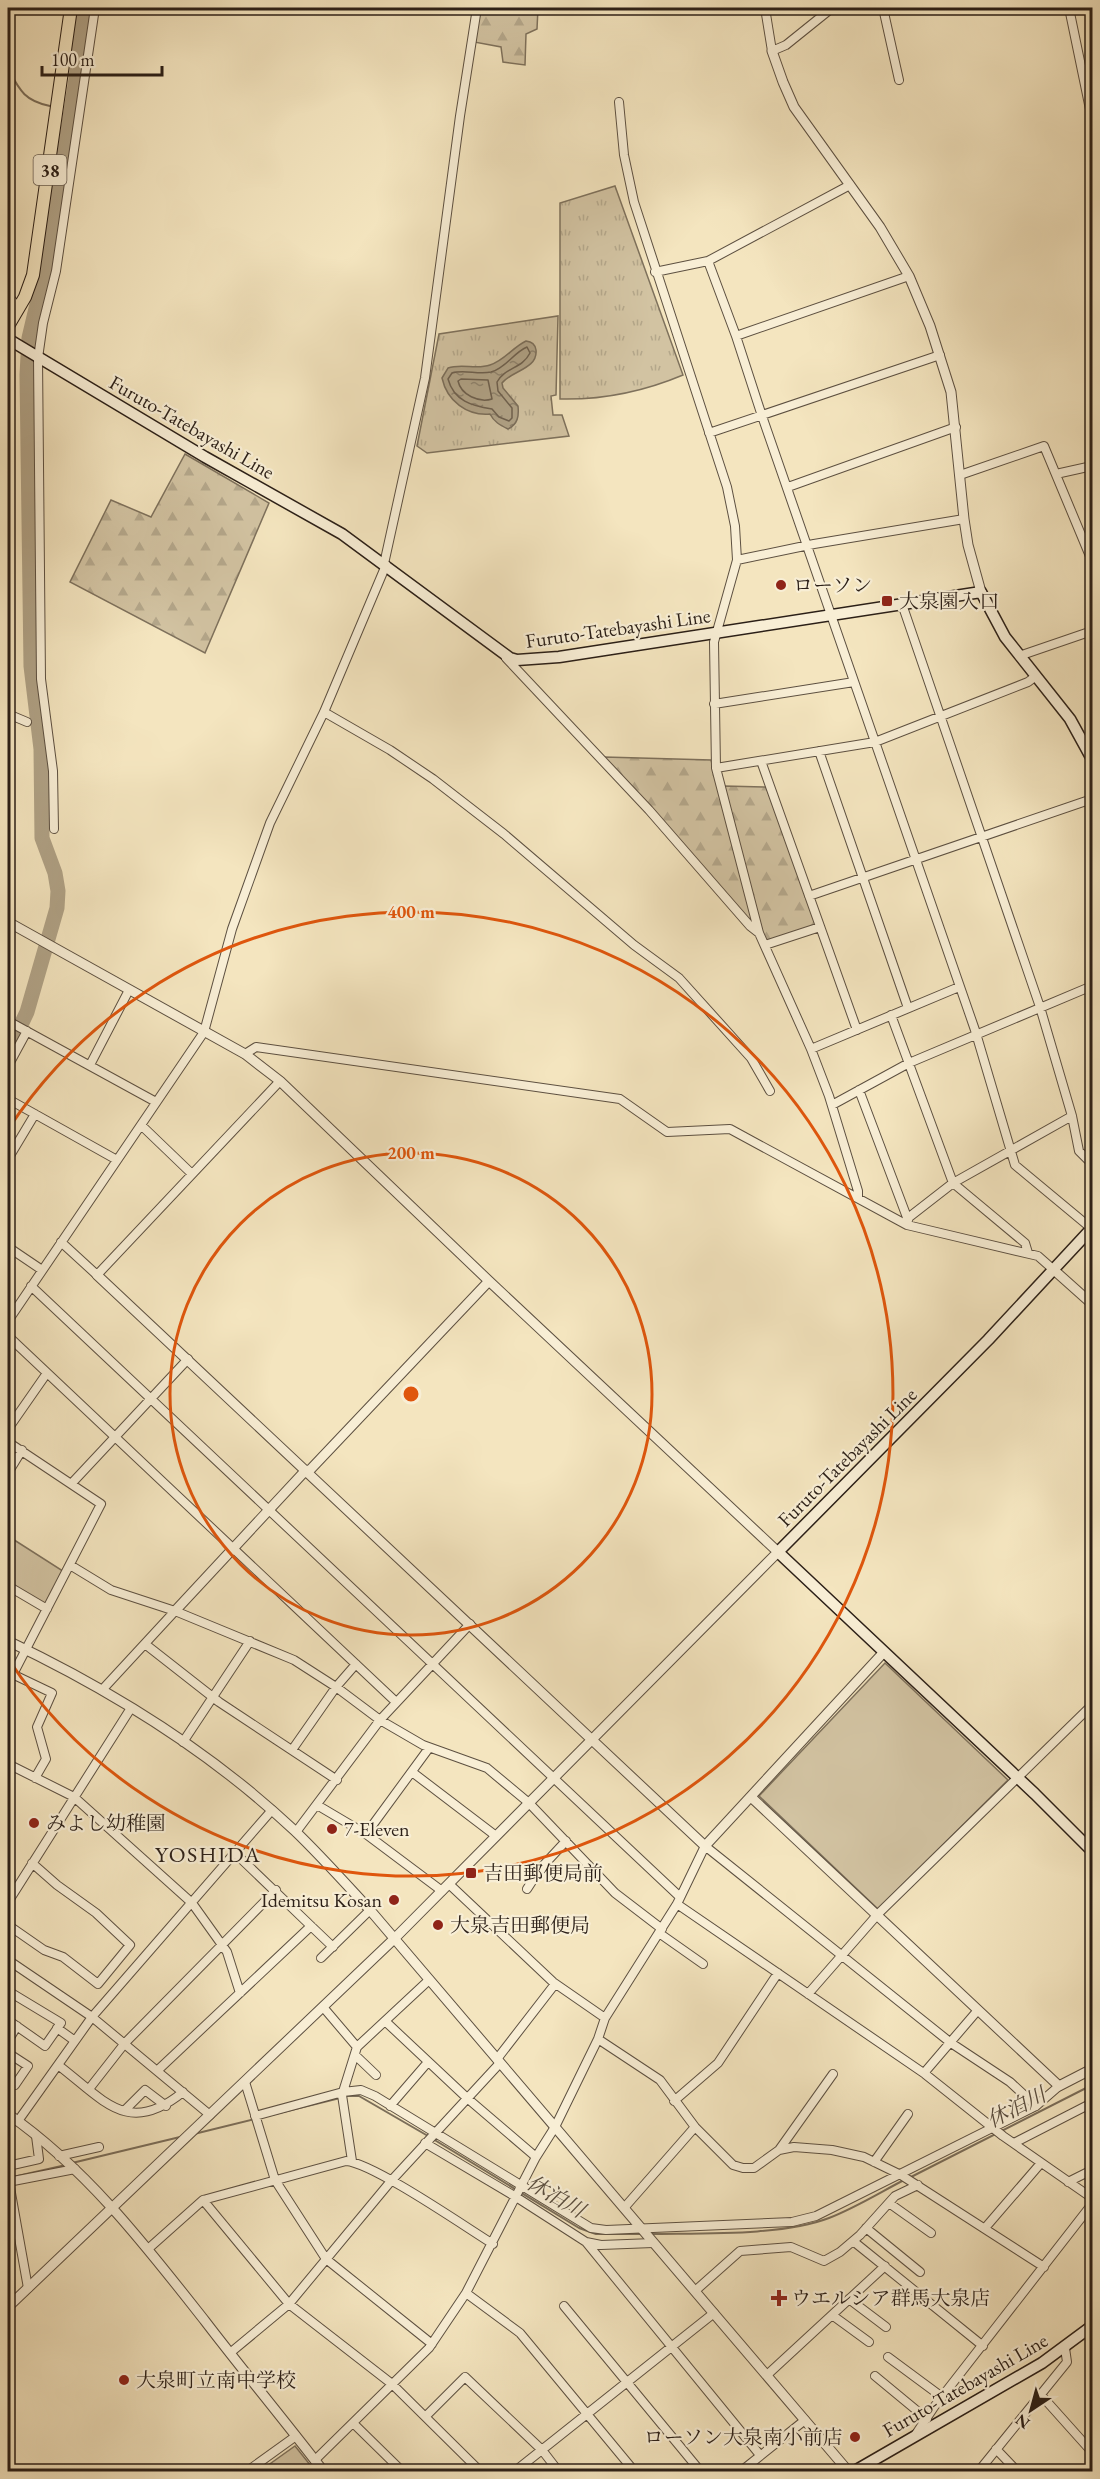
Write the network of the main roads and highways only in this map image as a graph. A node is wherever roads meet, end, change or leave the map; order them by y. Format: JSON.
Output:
{"nodes":[{"id":1,"x":71,"y":8,"type":"edge"},
{"id":2,"x":8,"y":326,"type":"edge"},
{"id":3,"x":8,"y":339,"type":"edge"},
{"id":4,"x":1092,"y":759,"type":"edge"},
{"id":5,"x":1092,"y":1229,"type":"edge"},
{"id":6,"x":1092,"y":1851,"type":"edge"},
{"id":7,"x":1092,"y":2326,"type":"edge"},
{"id":8,"x":851,"y":2472,"type":"edge"}],
"edges":[{"from":1,"to":2,"type":"main road","number":"38"},
{"from":3,"to":4,"type":"main road","name":"Furuto-Tatebayashi Line"},
{"from":5,"to":6,"type":"main road","name":"Furuto-Tatebayashi Line"},
{"from":7,"to":8,"type":"main road","name":"Furuto-Tatebayashi Line"}]}
